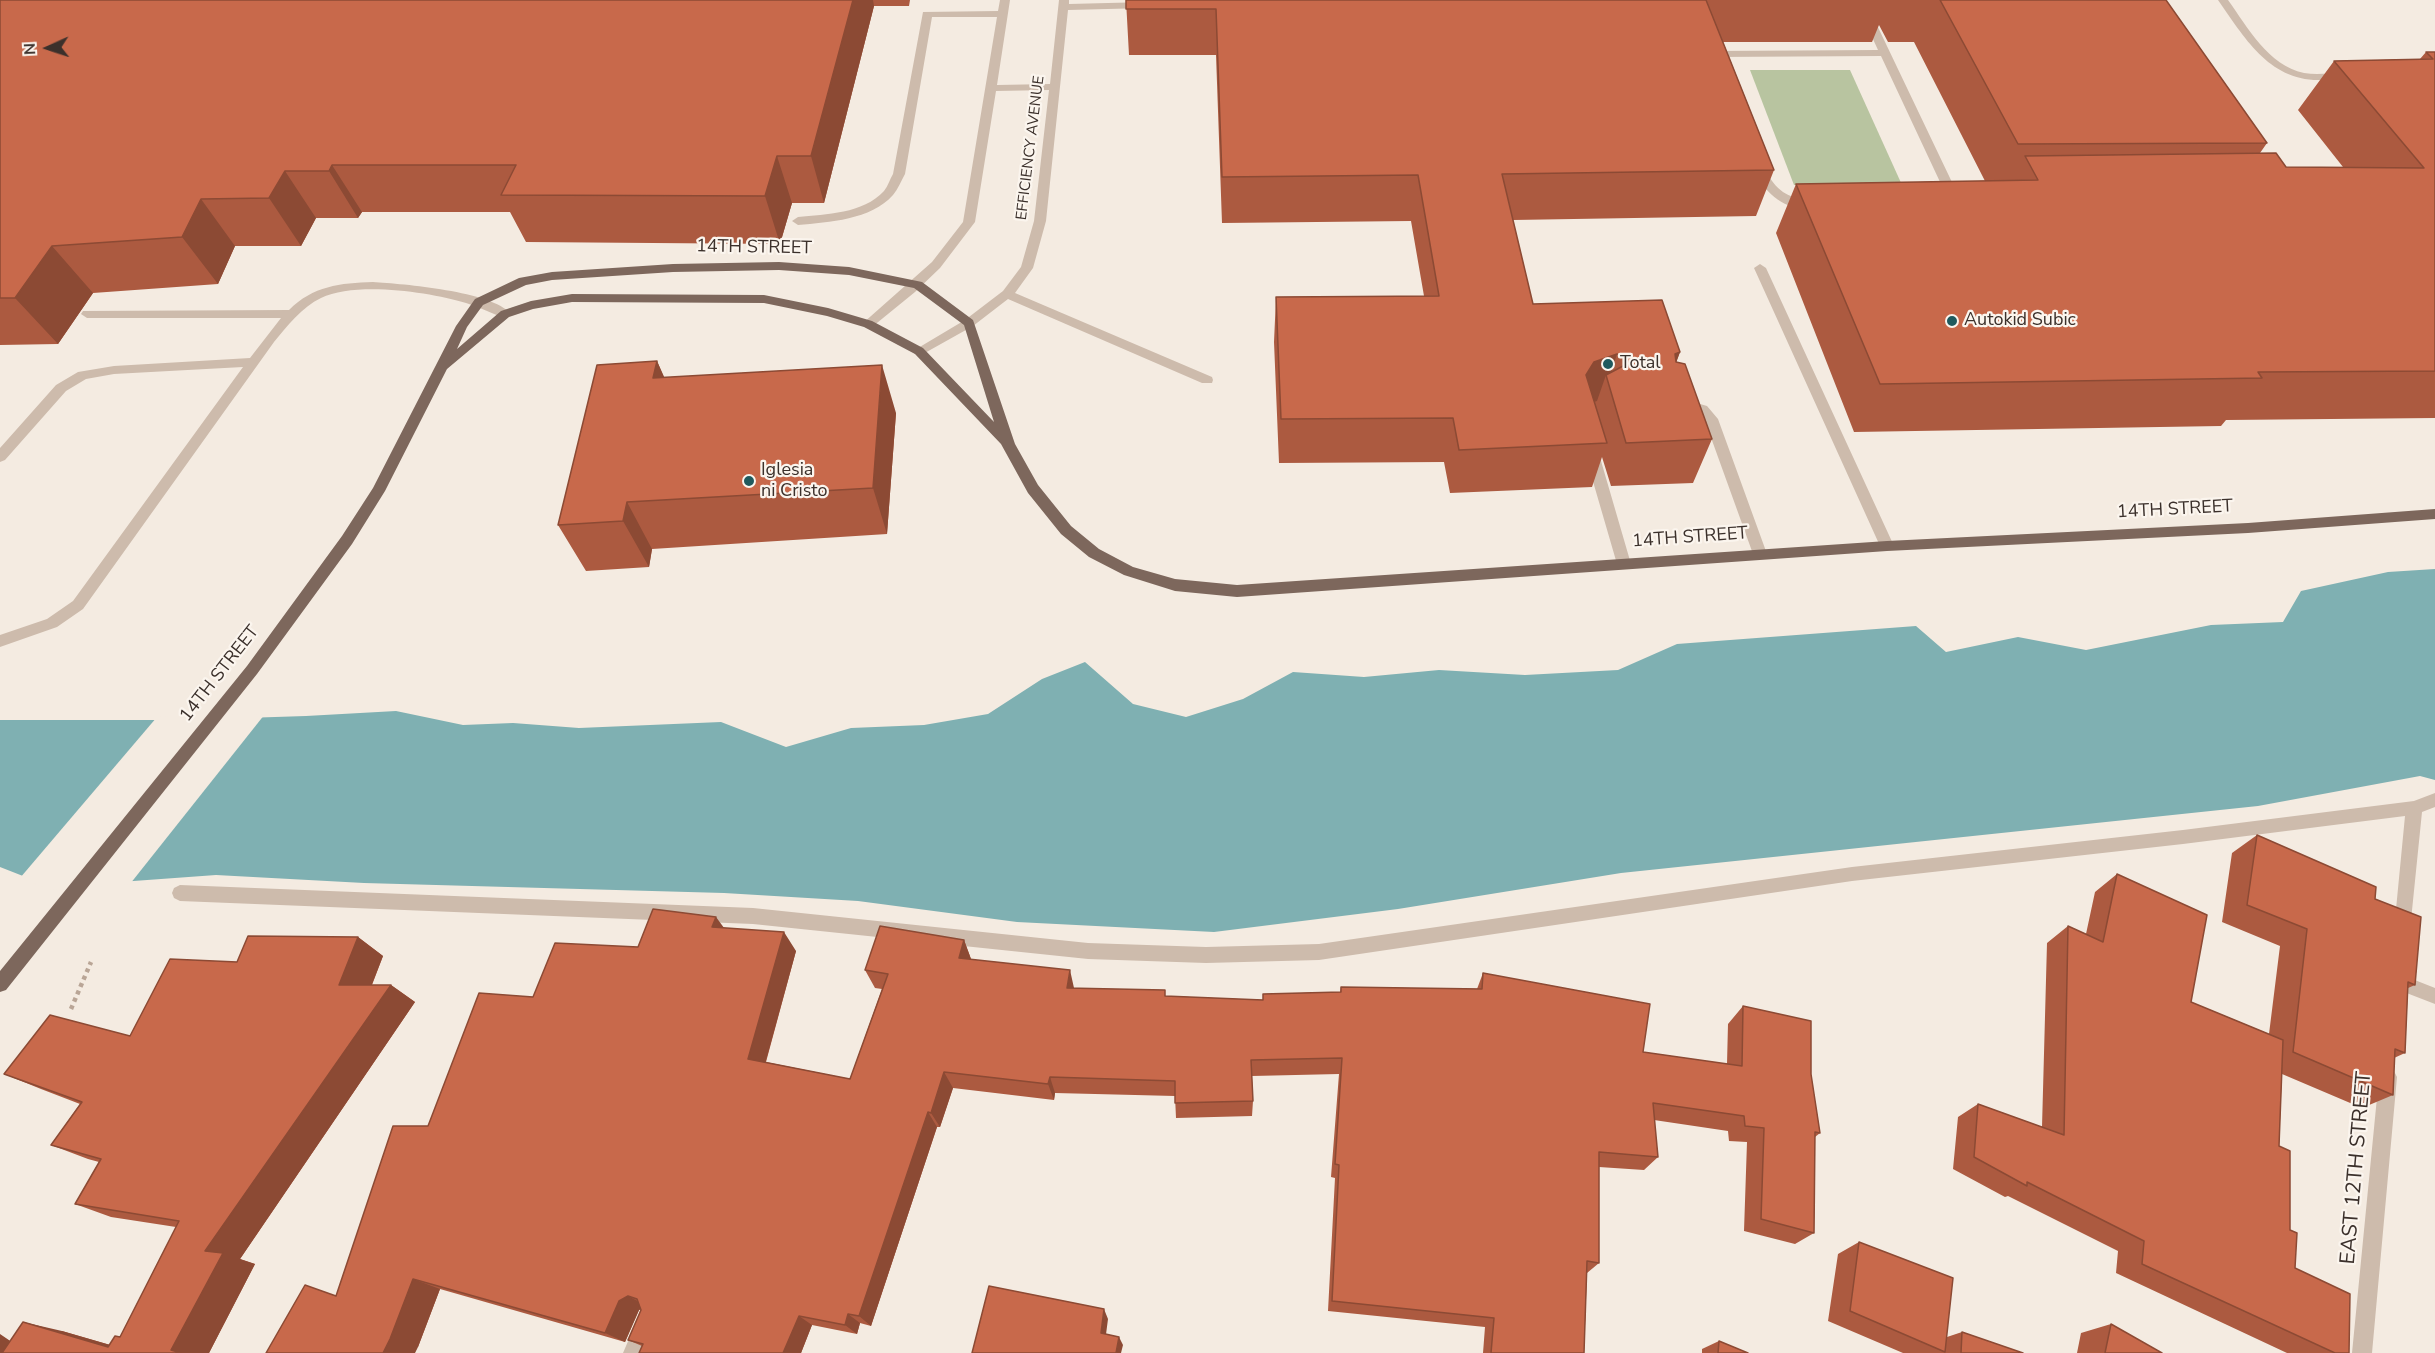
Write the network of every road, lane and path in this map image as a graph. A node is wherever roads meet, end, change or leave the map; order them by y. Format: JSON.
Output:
{"nodes":[{"id":1,"x":929,"y":0,"type":"edge"},
{"id":2,"x":1005,"y":0,"type":"edge"},
{"id":3,"x":1860,"y":0,"type":"edge"},
{"id":4,"x":2223,"y":0,"type":"edge"},
{"id":5,"x":1064,"y":3,"type":"edge"},
{"id":6,"x":1163,"y":4,"type":"edge"},
{"id":7,"x":927,"y":14,"type":"junction"},
{"id":8,"x":1003,"y":14,"type":"junction"},
{"id":9,"x":1884,"y":52,"type":"junction"},
{"id":10,"x":1715,"y":54,"type":"edge"},
{"id":11,"x":2352,"y":76,"type":"edge"},
{"id":12,"x":1055,"y":87,"type":"junction"},
{"id":13,"x":991,"y":88,"type":"junction"},
{"id":14,"x":1755,"y":158,"type":"edge"},
{"id":15,"x":1953,"y":199,"type":"edge"},
{"id":16,"x":1822,"y":205,"type":"edge"},
{"id":17,"x":798,"y":221,"type":"dead end"},
{"id":18,"x":1760,"y":268,"type":"dead end"},
{"id":19,"x":918,"y":285,"type":"junction"},
{"id":20,"x":1006,"y":294,"type":"junction"},
{"id":21,"x":479,"y":302,"type":"junction"},
{"id":22,"x":87,"y":314,"type":"dead end"},
{"id":23,"x":290,"y":314,"type":"junction"},
{"id":24,"x":505,"y":314,"type":"junction"},
{"id":25,"x":969,"y":323,"type":"junction"},
{"id":26,"x":868,"y":324,"type":"junction"},
{"id":27,"x":919,"y":351,"type":"junction"},
{"id":28,"x":253,"y":362,"type":"junction"},
{"id":29,"x":442,"y":369,"type":"junction"},
{"id":30,"x":1207,"y":380,"type":"dead end"},
{"id":31,"x":1666,"y":403,"type":"edge"},
{"id":32,"x":1588,"y":442,"type":"edge"},
{"id":33,"x":1008,"y":444,"type":"junction"},
{"id":34,"x":0,"y":457,"type":"edge"},
{"id":35,"x":2435,"y":514,"type":"edge"},
{"id":36,"x":1887,"y":546,"type":"junction"},
{"id":37,"x":1760,"y":554,"type":"junction"},
{"id":38,"x":1624,"y":564,"type":"junction"},
{"id":39,"x":0,"y":641,"type":"edge"},
{"id":40,"x":2435,"y":800,"type":"edge"},
{"id":41,"x":2414,"y":808,"type":"junction"},
{"id":42,"x":180,"y":892,"type":"dead end"},
{"id":43,"x":90,"y":962,"type":"dead end"},
{"id":44,"x":2397,"y":981,"type":"junction"},
{"id":45,"x":0,"y":984,"type":"edge"},
{"id":46,"x":2435,"y":996,"type":"edge"},
{"id":47,"x":2394,"y":1004,"type":"edge"},
{"id":48,"x":71,"y":1009,"type":"dead end"},
{"id":49,"x":2389,"y":1062,"type":"edge"},
{"id":50,"x":648,"y":1318,"type":"edge"},
{"id":51,"x":633,"y":1353,"type":"edge"},
{"id":52,"x":2362,"y":1353,"type":"edge"}],
"edges":[{"from":1,"to":7,"type":"street"},
{"from":2,"to":8,"type":"street"},
{"from":3,"to":9,"type":"street"},
{"from":4,"to":11,"type":"street"},
{"from":5,"to":6,"type":"street"},
{"from":5,"to":12,"type":"street","name":"EFFICIENCY AVENUE"},
{"from":7,"to":8,"type":"street"},
{"from":7,"to":17,"type":"street"},
{"from":8,"to":13,"type":"street"},
{"from":9,"to":10,"type":"street"},
{"from":9,"to":15,"type":"street"},
{"from":12,"to":13,"type":"street"},
{"from":12,"to":20,"type":"street","name":"EFFICIENCY AVENUE"},
{"from":13,"to":19,"type":"street"},
{"from":14,"to":16,"type":"street"},
{"from":18,"to":36,"type":"street"},
{"from":19,"to":21,"type":"main road","name":"14TH STREET"},
{"from":19,"to":25,"type":"main road","name":"14TH STREET"},
{"from":19,"to":26,"type":"street"},
{"from":20,"to":25,"type":"street","name":"EFFICIENCY AVENUE"},
{"from":20,"to":30,"type":"street"},
{"from":21,"to":23,"type":"street"},
{"from":21,"to":24,"type":"street"},
{"from":21,"to":29,"type":"main road","name":"14TH STREET"},
{"from":22,"to":23,"type":"street"},
{"from":23,"to":28,"type":"street"},
{"from":24,"to":26,"type":"main road","name":"14TH STREET"},
{"from":24,"to":29,"type":"main road","name":"14TH STREET"},
{"from":25,"to":27,"type":"street","name":"EFFICIENCY AVENUE"},
{"from":25,"to":33,"type":"main road","name":"14TH STREET"},
{"from":26,"to":27,"type":"main road","name":"14TH STREET"},
{"from":27,"to":33,"type":"main road","name":"14TH STREET"},
{"from":28,"to":34,"type":"street"},
{"from":28,"to":39,"type":"street"},
{"from":29,"to":45,"type":"main road","name":"14TH STREET"},
{"from":31,"to":37,"type":"street"},
{"from":32,"to":38,"type":"street"},
{"from":33,"to":38,"type":"main road","name":"14TH STREET"},
{"from":35,"to":36,"type":"main road","name":"14TH STREET"},
{"from":36,"to":37,"type":"main road","name":"14TH STREET"},
{"from":37,"to":38,"type":"main road","name":"14TH STREET"},
{"from":40,"to":41,"type":"street"},
{"from":41,"to":42,"type":"street"},
{"from":41,"to":44,"type":"street"},
{"from":43,"to":48,"type":"path"},
{"from":44,"to":46,"type":"street"},
{"from":44,"to":47,"type":"street"},
{"from":49,"to":52,"type":"street","name":"EAST 12TH STREET"},
{"from":50,"to":51,"type":"street"}]}
